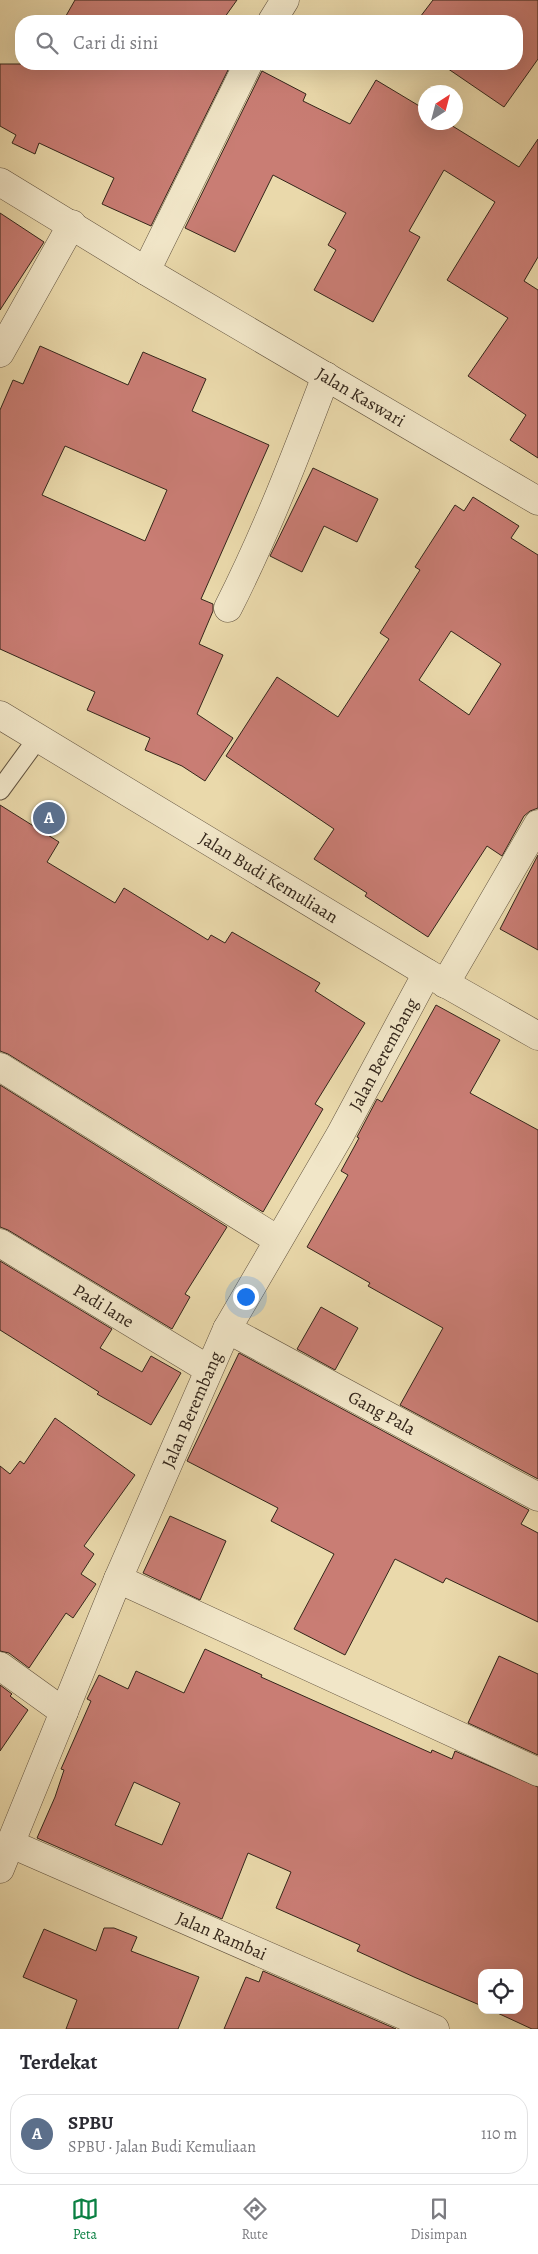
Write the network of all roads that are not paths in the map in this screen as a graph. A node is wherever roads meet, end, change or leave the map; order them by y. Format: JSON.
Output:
{"nodes":[{"id":1,"x":285,"y":0,"type":"edge"},
{"id":2,"x":276,"y":15,"type":"edge"},
{"id":3,"x":245,"y":70,"type":"edge"},
{"id":4,"x":0,"y":182,"type":"edge"},
{"id":5,"x":72,"y":224,"type":"junction"},
{"id":6,"x":146,"y":271,"type":"junction"},
{"id":7,"x":0,"y":353,"type":"edge"},
{"id":8,"x":326,"y":376,"type":"junction"},
{"id":9,"x":538,"y":501,"type":"edge"},
{"id":10,"x":228,"y":608,"type":"dead end"},
{"id":11,"x":0,"y":715,"type":"edge"},
{"id":12,"x":38,"y":738,"type":"junction"},
{"id":13,"x":0,"y":790,"type":"edge"},
{"id":14,"x":538,"y":824,"type":"edge"},
{"id":15,"x":436,"y":978,"type":"junction"},
{"id":16,"x":538,"y":1036,"type":"edge"},
{"id":17,"x":0,"y":1067,"type":"edge"},
{"id":18,"x":278,"y":1240,"type":"junction"},
{"id":19,"x":0,"y":1243,"type":"edge"},
{"id":20,"x":226,"y":1329,"type":"junction"},
{"id":21,"x":208,"y":1369,"type":"junction"},
{"id":22,"x":538,"y":1497,"type":"edge"},
{"id":23,"x":118,"y":1579,"type":"junction"},
{"id":24,"x":0,"y":1666,"type":"edge"},
{"id":25,"x":64,"y":1712,"type":"junction"},
{"id":26,"x":538,"y":1772,"type":"edge"},
{"id":27,"x":9,"y":1843,"type":"junction"},
{"id":28,"x":0,"y":1869,"type":"edge"},
{"id":29,"x":435,"y":2029,"type":"edge"}],
"edges":[{"from":1,"to":2,"type":"street"},
{"from":3,"to":6,"type":"street"},
{"from":4,"to":5,"type":"street","name":"Jalan Kaswari"},
{"from":5,"to":6,"type":"street","name":"Jalan Kaswari"},
{"from":5,"to":7,"type":"street"},
{"from":6,"to":8,"type":"street","name":"Jalan Kaswari"},
{"from":8,"to":9,"type":"street","name":"Jalan Kaswari"},
{"from":8,"to":10,"type":"street"},
{"from":11,"to":12,"type":"street","name":"Jalan Budi Kemuliaan"},
{"from":12,"to":13,"type":"lane"},
{"from":12,"to":15,"type":"street","name":"Jalan Budi Kemuliaan"},
{"from":14,"to":15,"type":"street","name":"Jalan Berembang"},
{"from":15,"to":16,"type":"street","name":"Jalan Budi Kemuliaan"},
{"from":15,"to":18,"type":"street","name":"Jalan Berembang"},
{"from":17,"to":18,"type":"street"},
{"from":18,"to":20,"type":"street","name":"Jalan Berembang"},
{"from":19,"to":21,"type":"street","name":"Padi lane"},
{"from":20,"to":21,"type":"street","name":"Jalan Berembang"},
{"from":20,"to":22,"type":"street","name":"Gang Pala"},
{"from":21,"to":23,"type":"street","name":"Jalan Berembang"},
{"from":23,"to":25,"type":"street","name":"Jalan Berembang"},
{"from":23,"to":26,"type":"street"},
{"from":24,"to":25,"type":"street"},
{"from":25,"to":27,"type":"street","name":"Jalan Berembang"},
{"from":27,"to":28,"type":"street","name":"Jalan Berembang"},
{"from":27,"to":29,"type":"street","name":"Jalan Rambai"}]}
